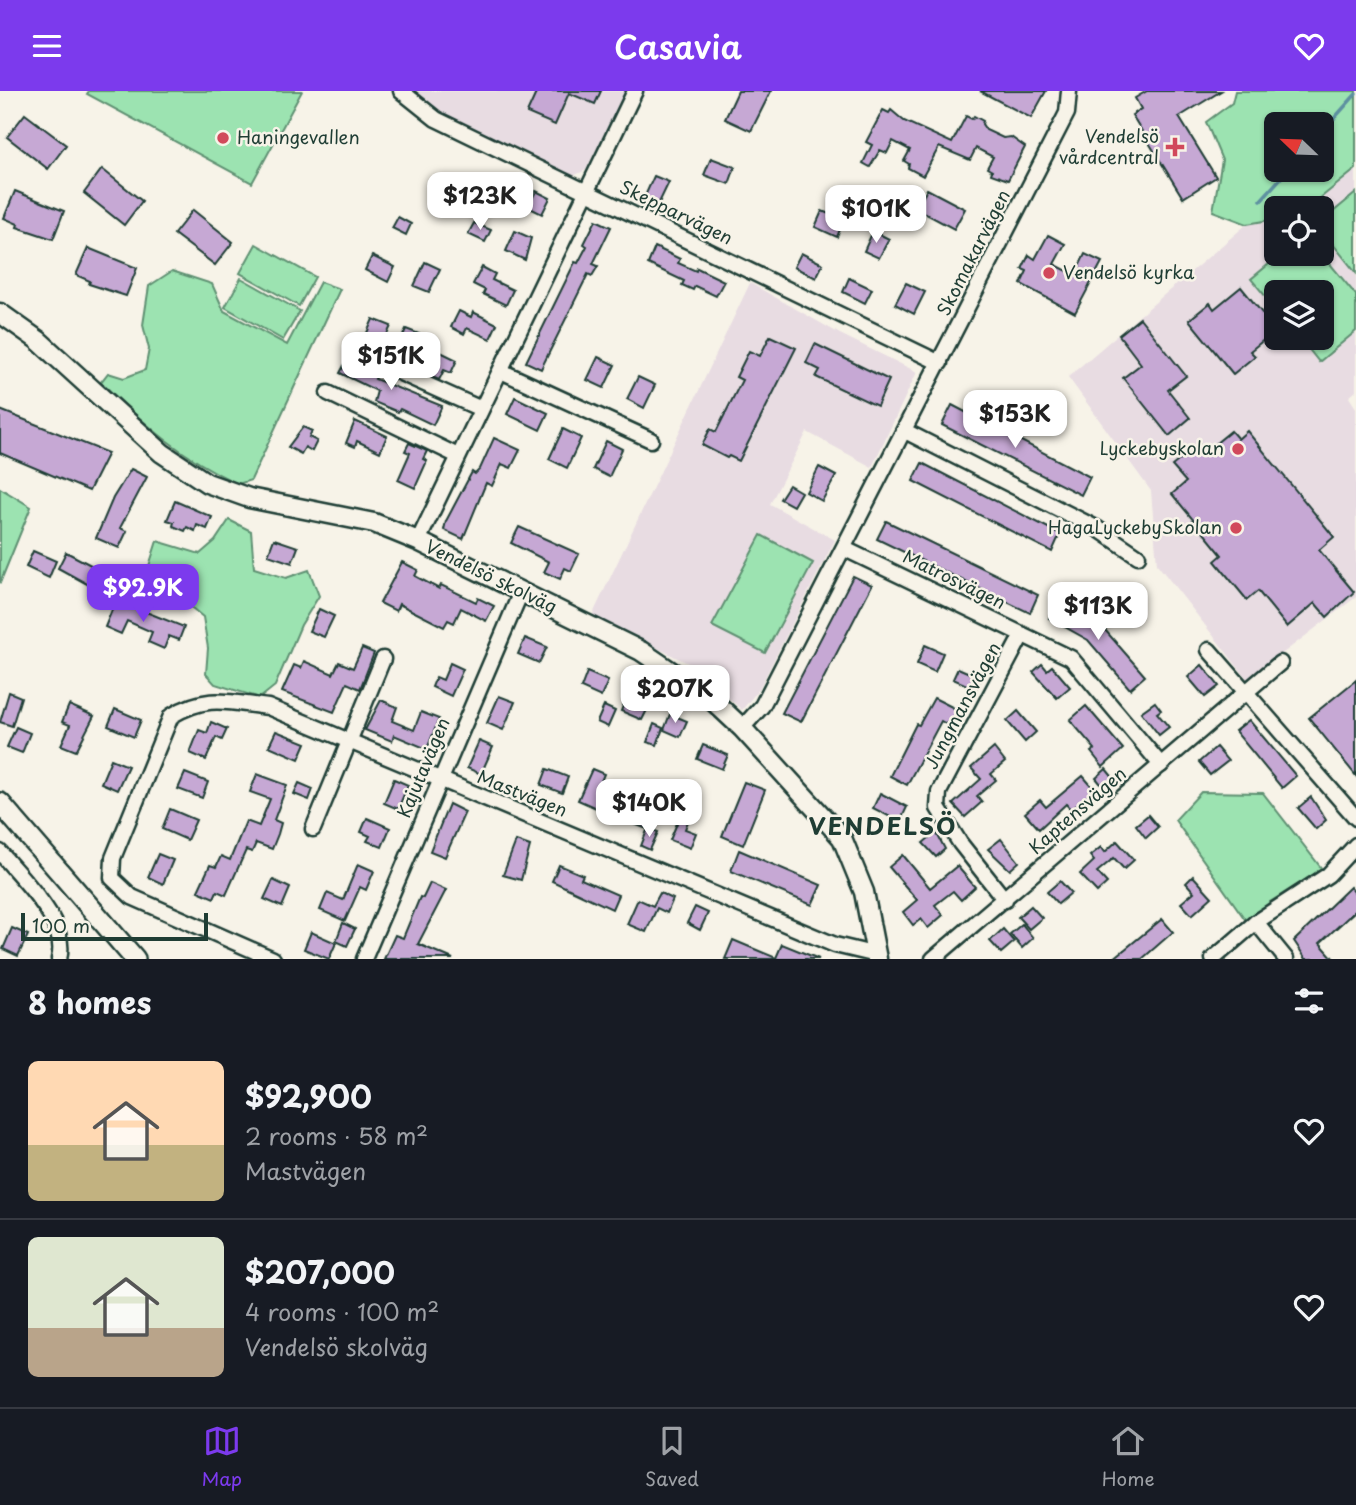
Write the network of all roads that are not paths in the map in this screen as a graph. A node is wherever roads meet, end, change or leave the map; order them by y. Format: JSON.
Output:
{"nodes":[{"id":1,"x":401,"y":91,"type":"edge"},
{"id":2,"x":635,"y":91,"type":"edge"},
{"id":3,"x":1069,"y":91,"type":"edge"},
{"id":4,"x":587,"y":191,"type":"junction"},
{"id":5,"x":0,"y":313,"type":"edge"},
{"id":6,"x":940,"y":362,"type":"junction"},
{"id":7,"x":394,"y":370,"type":"dead end"},
{"id":8,"x":501,"y":371,"type":"junction"},
{"id":9,"x":328,"y":393,"type":"dead end"},
{"id":10,"x":481,"y":409,"type":"junction"},
{"id":11,"x":905,"y":431,"type":"junction"},
{"id":12,"x":651,"y":440,"type":"dead end"},
{"id":13,"x":458,"y":456,"type":"junction"},
{"id":14,"x":418,"y":541,"type":"junction"},
{"id":15,"x":845,"y":549,"type":"junction"},
{"id":16,"x":1138,"y":556,"type":"dead end"},
{"id":17,"x":518,"y":597,"type":"junction"},
{"id":18,"x":1022,"y":635,"type":"junction"},
{"id":19,"x":1209,"y":650,"type":"dead end"},
{"id":20,"x":383,"y":659,"type":"dead end"},
{"id":21,"x":1280,"y":663,"type":"dead end"},
{"id":22,"x":1247,"y":692,"type":"junction"},
{"id":23,"x":743,"y":728,"type":"junction"},
{"id":24,"x":350,"y":741,"type":"junction"},
{"id":25,"x":1161,"y":765,"type":"junction"},
{"id":26,"x":439,"y":781,"type":"junction"},
{"id":27,"x":0,"y":803,"type":"edge"},
{"id":28,"x":1356,"y":818,"type":"edge"},
{"id":29,"x":313,"y":829,"type":"dead end"},
{"id":30,"x":1356,"y":845,"type":"edge"},
{"id":31,"x":0,"y":852,"type":"edge"},
{"id":32,"x":1005,"y":900,"type":"junction"},
{"id":33,"x":1256,"y":922,"type":"junction"},
{"id":34,"x":877,"y":957,"type":"edge"},
{"id":35,"x":59,"y":959,"type":"edge"},
{"id":36,"x":135,"y":959,"type":"edge"},
{"id":37,"x":273,"y":959,"type":"edge"},
{"id":38,"x":364,"y":959,"type":"edge"},
{"id":39,"x":933,"y":959,"type":"edge"},
{"id":40,"x":1213,"y":959,"type":"edge"},
{"id":41,"x":1286,"y":959,"type":"edge"}],
"edges":[{"from":1,"to":4,"type":"street","name":"Skepparvägen"},
{"from":2,"to":4,"type":"street"},
{"from":3,"to":6,"type":"street","name":"Skomakarvägen"},
{"from":4,"to":6,"type":"street","name":"Skepparvägen"},
{"from":4,"to":8,"type":"street"},
{"from":5,"to":14,"type":"street","name":"Vendelsö skolväg"},
{"from":6,"to":11,"type":"street","name":"Skomakarvägen"},
{"from":7,"to":10,"type":"street"},
{"from":8,"to":10,"type":"street"},
{"from":8,"to":12,"type":"street"},
{"from":9,"to":13,"type":"street"},
{"from":10,"to":13,"type":"street"},
{"from":11,"to":15,"type":"street","name":"Skomakarvägen"},
{"from":11,"to":16,"type":"street"},
{"from":13,"to":14,"type":"street"},
{"from":14,"to":17,"type":"street","name":"Vendelsö skolväg"},
{"from":15,"to":18,"type":"street","name":"Matrosvägen"},
{"from":15,"to":23,"type":"street","name":"Skomakarvägen"},
{"from":17,"to":23,"type":"street","name":"Vendelsö skolväg"},
{"from":17,"to":26,"type":"street","name":"Kajutavägen"},
{"from":18,"to":25,"type":"street","name":"Matrosvägen"},
{"from":18,"to":32,"type":"street","name":"Jungmansvägen"},
{"from":19,"to":22,"type":"street"},
{"from":20,"to":24,"type":"street"},
{"from":21,"to":22,"type":"street","name":"Kaptensvägen"},
{"from":22,"to":25,"type":"street","name":"Kaptensvägen"},
{"from":22,"to":28,"type":"street"},
{"from":23,"to":34,"type":"street","name":"Vendelsö skolväg"},
{"from":24,"to":26,"type":"street","name":"Mastvägen"},
{"from":24,"to":29,"type":"street"},
{"from":24,"to":37,"type":"street","name":"Mastvägen"},
{"from":25,"to":32,"type":"street","name":"Kaptensvägen"},
{"from":26,"to":34,"type":"street","name":"Mastvägen"},
{"from":26,"to":38,"type":"street","name":"Kajutavägen"},
{"from":27,"to":36,"type":"main road"},
{"from":30,"to":33,"type":"street"},
{"from":31,"to":35,"type":"street"},
{"from":32,"to":39,"type":"street","name":"Kaptensvägen"},
{"from":33,"to":40,"type":"street"},
{"from":33,"to":41,"type":"street"}]}
